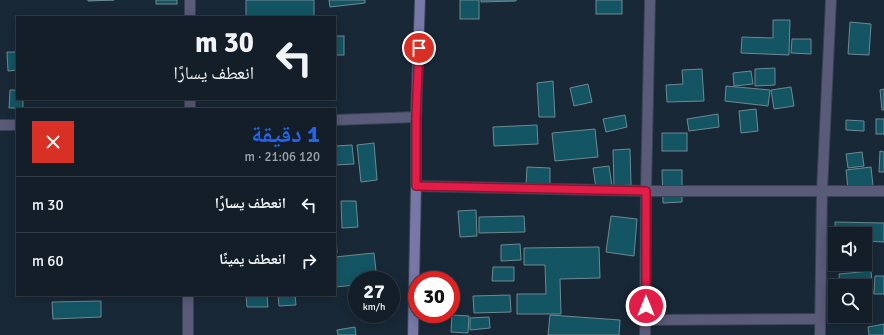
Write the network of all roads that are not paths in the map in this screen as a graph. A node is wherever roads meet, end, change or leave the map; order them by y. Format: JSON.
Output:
{"nodes":[{"id":1,"x":190,"y":0,"type":"edge"},
{"id":2,"x":420,"y":0,"type":"edge"},
{"id":3,"x":650,"y":0,"type":"edge"},
{"id":4,"x":831,"y":0,"type":"edge"},
{"id":5,"x":190,"y":16,"type":"edge"},
{"id":6,"x":416,"y":117,"type":"junction"},
{"id":7,"x":336,"y":120,"type":"edge"},
{"id":8,"x":0,"y":125,"type":"edge"},
{"id":9,"x":16,"y":125,"type":"edge"},
{"id":10,"x":416,"y":186,"type":"junction"},
{"id":11,"x":646,"y":191,"type":"junction"},
{"id":12,"x":822,"y":191,"type":"junction"},
{"id":13,"x":884,"y":191,"type":"edge"},
{"id":14,"x":188,"y":296,"type":"edge"},
{"id":15,"x":820,"y":319,"type":"junction"},
{"id":16,"x":646,"y":320,"type":"junction"},
{"id":17,"x":188,"y":335,"type":"edge"},
{"id":18,"x":413,"y":335,"type":"edge"},
{"id":19,"x":645,"y":335,"type":"edge"},
{"id":20,"x":820,"y":335,"type":"edge"}],
"edges":[{"from":1,"to":5,"type":"street"},
{"from":2,"to":6,"type":"street"},
{"from":3,"to":11,"type":"street"},
{"from":4,"to":12,"type":"street"},
{"from":6,"to":7,"type":"street"},
{"from":6,"to":10,"type":"street"},
{"from":8,"to":9,"type":"street"},
{"from":10,"to":11,"type":"street"},
{"from":10,"to":18,"type":"street"},
{"from":11,"to":12,"type":"street"},
{"from":11,"to":16,"type":"street"},
{"from":12,"to":13,"type":"street"},
{"from":12,"to":15,"type":"street"},
{"from":14,"to":17,"type":"street"},
{"from":15,"to":16,"type":"street"},
{"from":15,"to":20,"type":"street"},
{"from":16,"to":19,"type":"street"}]}
